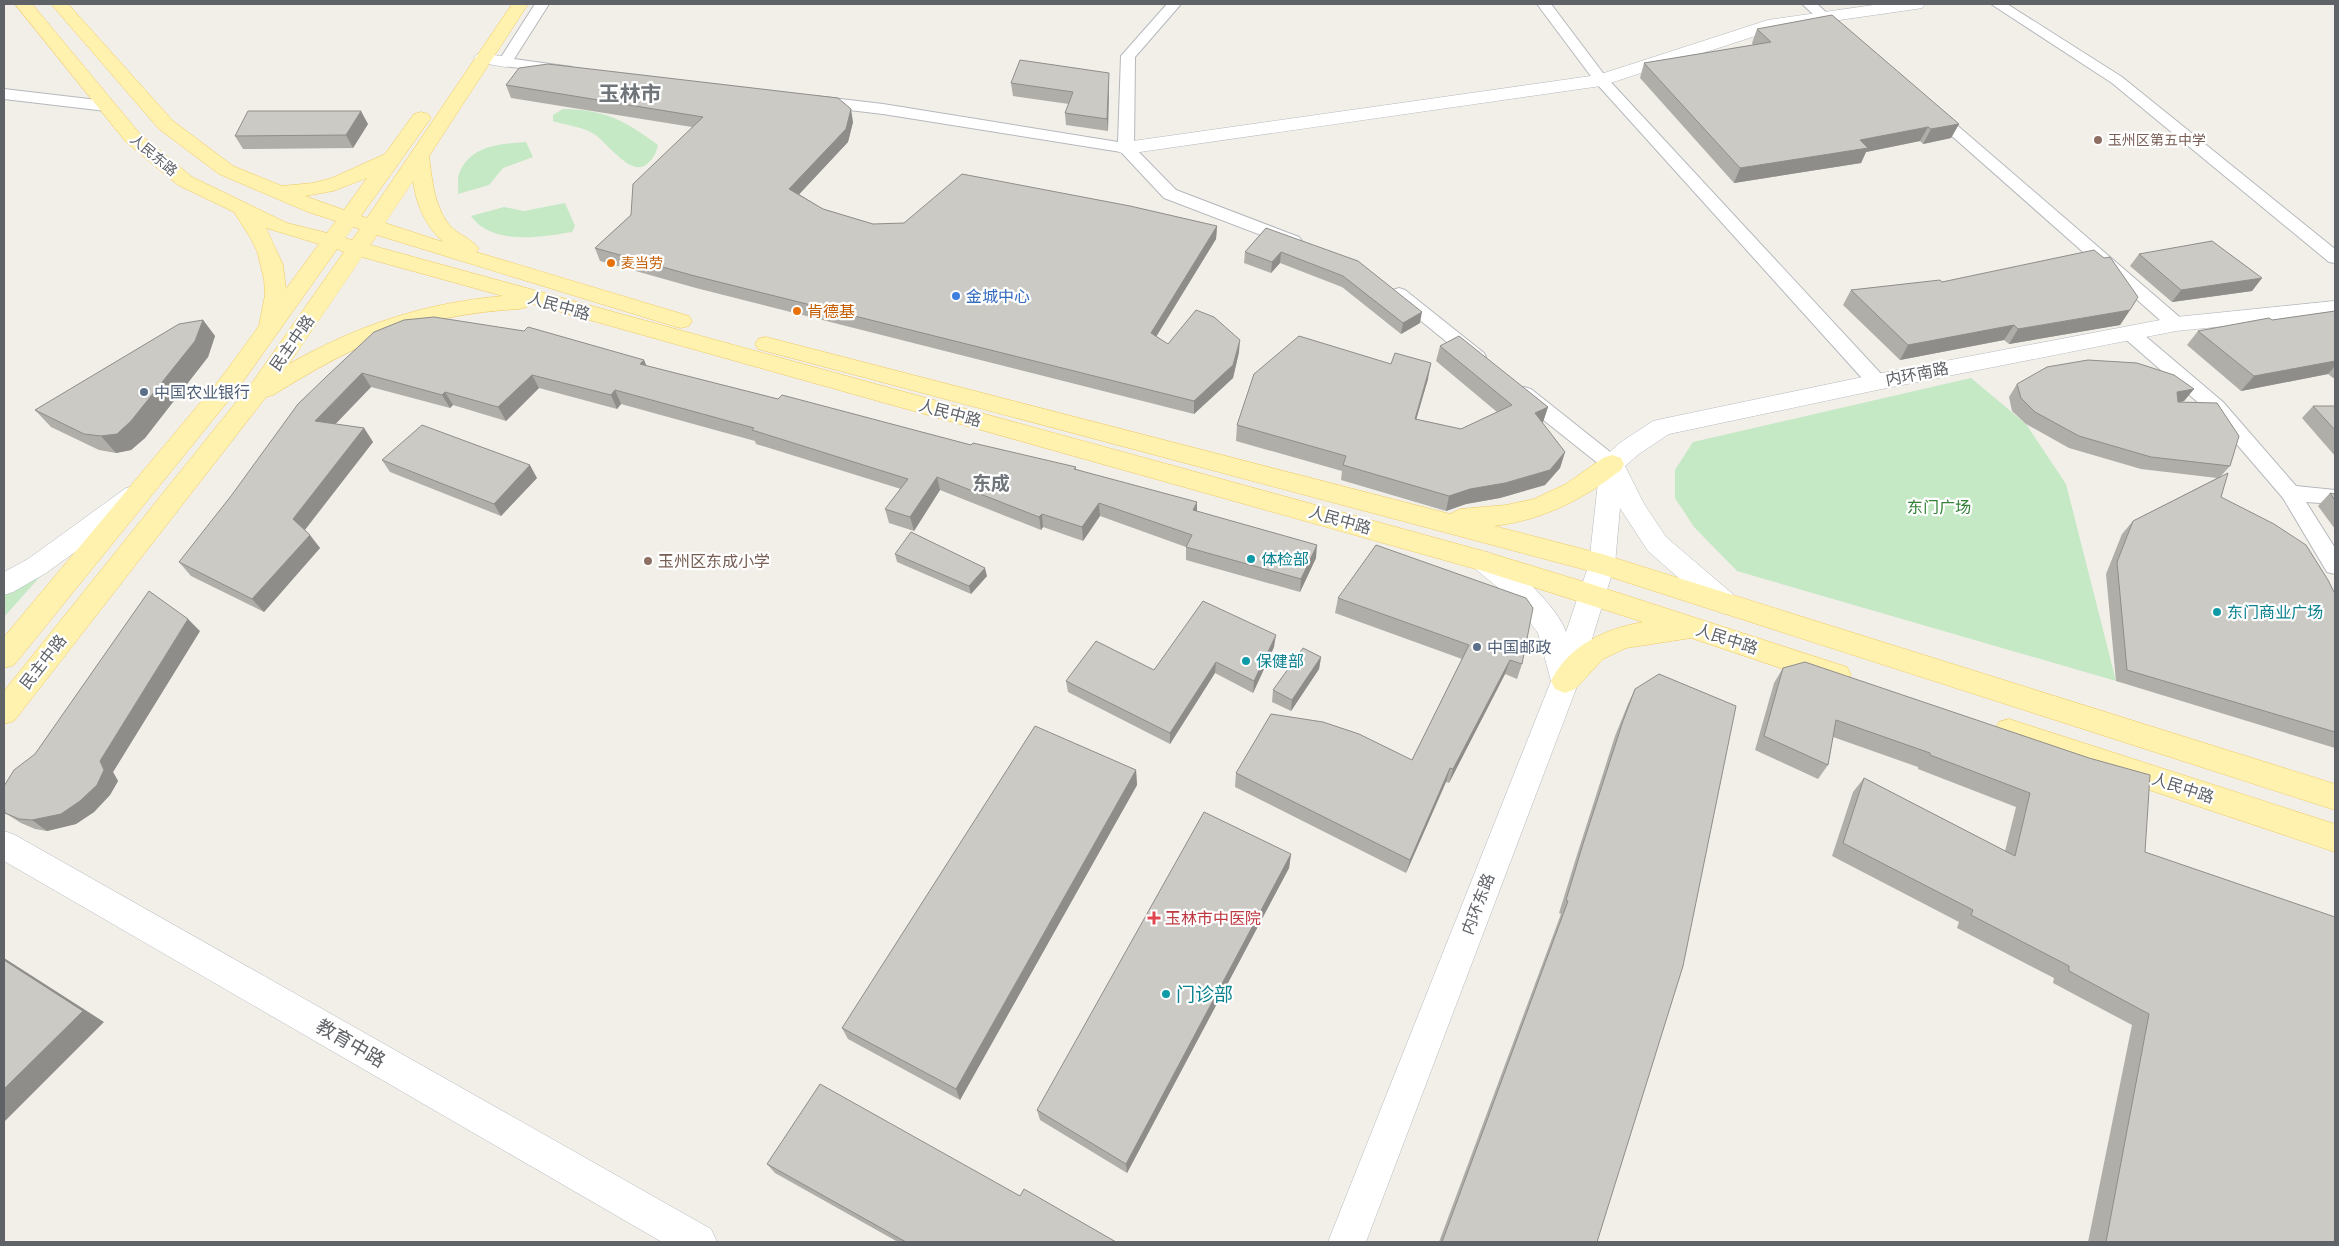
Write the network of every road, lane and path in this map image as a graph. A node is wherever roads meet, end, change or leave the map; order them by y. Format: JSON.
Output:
{"nodes":[{"id":1,"x":22,"y":4,"type":"edge"},
{"id":2,"x":59,"y":4,"type":"edge"},
{"id":3,"x":501,"y":4,"type":"edge"},
{"id":4,"x":520,"y":4,"type":"edge"},
{"id":5,"x":542,"y":4,"type":"edge"},
{"id":6,"x":1174,"y":4,"type":"edge"},
{"id":7,"x":1544,"y":4,"type":"edge"},
{"id":8,"x":1809,"y":4,"type":"edge"},
{"id":9,"x":1916,"y":4,"type":"edge"},
{"id":10,"x":1998,"y":4,"type":"edge"},
{"id":11,"x":1824,"y":17,"type":"junction"},
{"id":12,"x":1854,"y":43,"type":"edge"},
{"id":13,"x":494,"y":60,"type":"junction"},
{"id":14,"x":582,"y":72,"type":"edge"},
{"id":15,"x":1601,"y":80,"type":"junction"},
{"id":16,"x":4,"y":94,"type":"edge"},
{"id":17,"x":796,"y":98,"type":"edge"},
{"id":18,"x":1921,"y":102,"type":"edge"},
{"id":19,"x":106,"y":106,"type":"junction"},
{"id":20,"x":1126,"y":148,"type":"junction"},
{"id":21,"x":419,"y":155,"type":"junction"},
{"id":22,"x":395,"y":156,"type":"junction"},
{"id":23,"x":274,"y":192,"type":"junction"},
{"id":24,"x":240,"y":208,"type":"junction"},
{"id":25,"x":361,"y":222,"type":"junction"},
{"id":26,"x":345,"y":246,"type":"junction"},
{"id":27,"x":1307,"y":246,"type":"edge"},
{"id":28,"x":2335,"y":258,"type":"edge"},
{"id":29,"x":501,"y":267,"type":"junction"},
{"id":30,"x":1386,"y":284,"type":"edge"},
{"id":31,"x":541,"y":300,"type":"junction"},
{"id":32,"x":2335,"y":308,"type":"edge"},
{"id":33,"x":2176,"y":324,"type":"junction"},
{"id":34,"x":268,"y":330,"type":"junction"},
{"id":35,"x":2130,"y":333,"type":"junction"},
{"id":36,"x":1487,"y":365,"type":"edge"},
{"id":37,"x":1877,"y":382,"type":"junction"},
{"id":38,"x":1511,"y":383,"type":"edge"},
{"id":39,"x":254,"y":396,"type":"junction"},
{"id":40,"x":1612,"y":464,"type":"junction"},
{"id":41,"x":142,"y":489,"type":"junction"},
{"id":42,"x":2290,"y":493,"type":"junction"},
{"id":43,"x":2335,"y":497,"type":"edge"},
{"id":44,"x":1434,"y":520,"type":"junction"},
{"id":45,"x":1483,"y":561,"type":"junction"},
{"id":46,"x":1602,"y":564,"type":"junction"},
{"id":47,"x":2335,"y":566,"type":"edge"},
{"id":48,"x":4,"y":585,"type":"edge"},
{"id":49,"x":1591,"y":594,"type":"junction"},
{"id":50,"x":1725,"y":603,"type":"junction"},
{"id":51,"x":1699,"y":629,"type":"junction"},
{"id":52,"x":4,"y":657,"type":"edge"},
{"id":53,"x":1565,"y":680,"type":"junction"},
{"id":54,"x":1860,"y":682,"type":"edge"},
{"id":55,"x":4,"y":712,"type":"edge"},
{"id":56,"x":1984,"y":723,"type":"edge"},
{"id":57,"x":2335,"y":797,"type":"edge"},
{"id":58,"x":2335,"y":838,"type":"edge"},
{"id":59,"x":4,"y":845,"type":"edge"},
{"id":60,"x":698,"y":1242,"type":"edge"},
{"id":61,"x":1347,"y":1242,"type":"edge"}],
"edges":[{"from":1,"to":19,"type":"main road","name":"人民东路"},
{"from":2,"to":23,"type":"main road","name":"人民东路"},
{"from":3,"to":22,"type":"main road","name":"民主中路"},
{"from":4,"to":13,"type":"main road","name":"民主中路"},
{"from":5,"to":13,"type":"street"},
{"from":6,"to":20,"type":"street"},
{"from":7,"to":15,"type":"street"},
{"from":8,"to":11,"type":"street"},
{"from":9,"to":11,"type":"main road"},
{"from":10,"to":28,"type":"street"},
{"from":11,"to":12,"type":"street"},
{"from":11,"to":15,"type":"main road"},
{"from":13,"to":14,"type":"street"},
{"from":13,"to":21,"type":"main road","name":"民主中路"},
{"from":15,"to":20,"type":"main road"},
{"from":15,"to":37,"type":"street"},
{"from":16,"to":19,"type":"street"},
{"from":17,"to":20,"type":"street"},
{"from":18,"to":33,"type":"street"},
{"from":19,"to":24,"type":"main road","name":"人民东路"},
{"from":20,"to":27,"type":"street"},
{"from":21,"to":25,"type":"main road","name":"民主中路"},
{"from":21,"to":29,"type":"main road"},
{"from":22,"to":23,"type":"main road"},
{"from":22,"to":25,"type":"main road","name":"民主中路"},
{"from":23,"to":25,"type":"main road","name":"人民东路"},
{"from":24,"to":26,"type":"main road","name":"人民东路"},
{"from":24,"to":34,"type":"main road"},
{"from":25,"to":26,"type":"main road","name":"民主中路"},
{"from":25,"to":29,"type":"main road","name":"人民中路"},
{"from":26,"to":31,"type":"main road","name":"人民中路"},
{"from":26,"to":34,"type":"main road","name":"民主中路"},
{"from":26,"to":39,"type":"main road","name":"民主中路"},
{"from":29,"to":44,"type":"main road","name":"人民中路"},
{"from":30,"to":36,"type":"street"},
{"from":31,"to":39,"type":"main road"},
{"from":31,"to":45,"type":"main road","name":"人民中路"},
{"from":32,"to":33,"type":"main road","name":"内环南路"},
{"from":33,"to":35,"type":"main road","name":"内环南路"},
{"from":34,"to":41,"type":"main road","name":"民主中路"},
{"from":35,"to":37,"type":"main road","name":"内环南路"},
{"from":35,"to":42,"type":"street"},
{"from":37,"to":40,"type":"main road","name":"内环南路"},
{"from":38,"to":40,"type":"street"},
{"from":39,"to":55,"type":"main road","name":"民主中路"},
{"from":40,"to":44,"type":"main road"},
{"from":40,"to":46,"type":"main road"},
{"from":40,"to":50,"type":"main road"},
{"from":41,"to":48,"type":"main road"},
{"from":41,"to":52,"type":"main road","name":"民主中路"},
{"from":42,"to":43,"type":"street"},
{"from":42,"to":47,"type":"street"},
{"from":44,"to":46,"type":"main road","name":"人民中路"},
{"from":45,"to":49,"type":"main road","name":"人民中路"},
{"from":45,"to":53,"type":"main road"},
{"from":46,"to":49,"type":"main road","name":"内环东路"},
{"from":46,"to":50,"type":"main road","name":"人民中路"},
{"from":49,"to":51,"type":"main road","name":"人民中路"},
{"from":49,"to":53,"type":"main road","name":"内环东路"},
{"from":50,"to":57,"type":"main road","name":"人民中路"},
{"from":51,"to":53,"type":"main road"},
{"from":51,"to":54,"type":"main road","name":"人民中路"},
{"from":53,"to":61,"type":"main road","name":"内环东路"},
{"from":56,"to":58,"type":"main road","name":"人民中路"},
{"from":59,"to":60,"type":"main road","name":"教育中路"}]}
